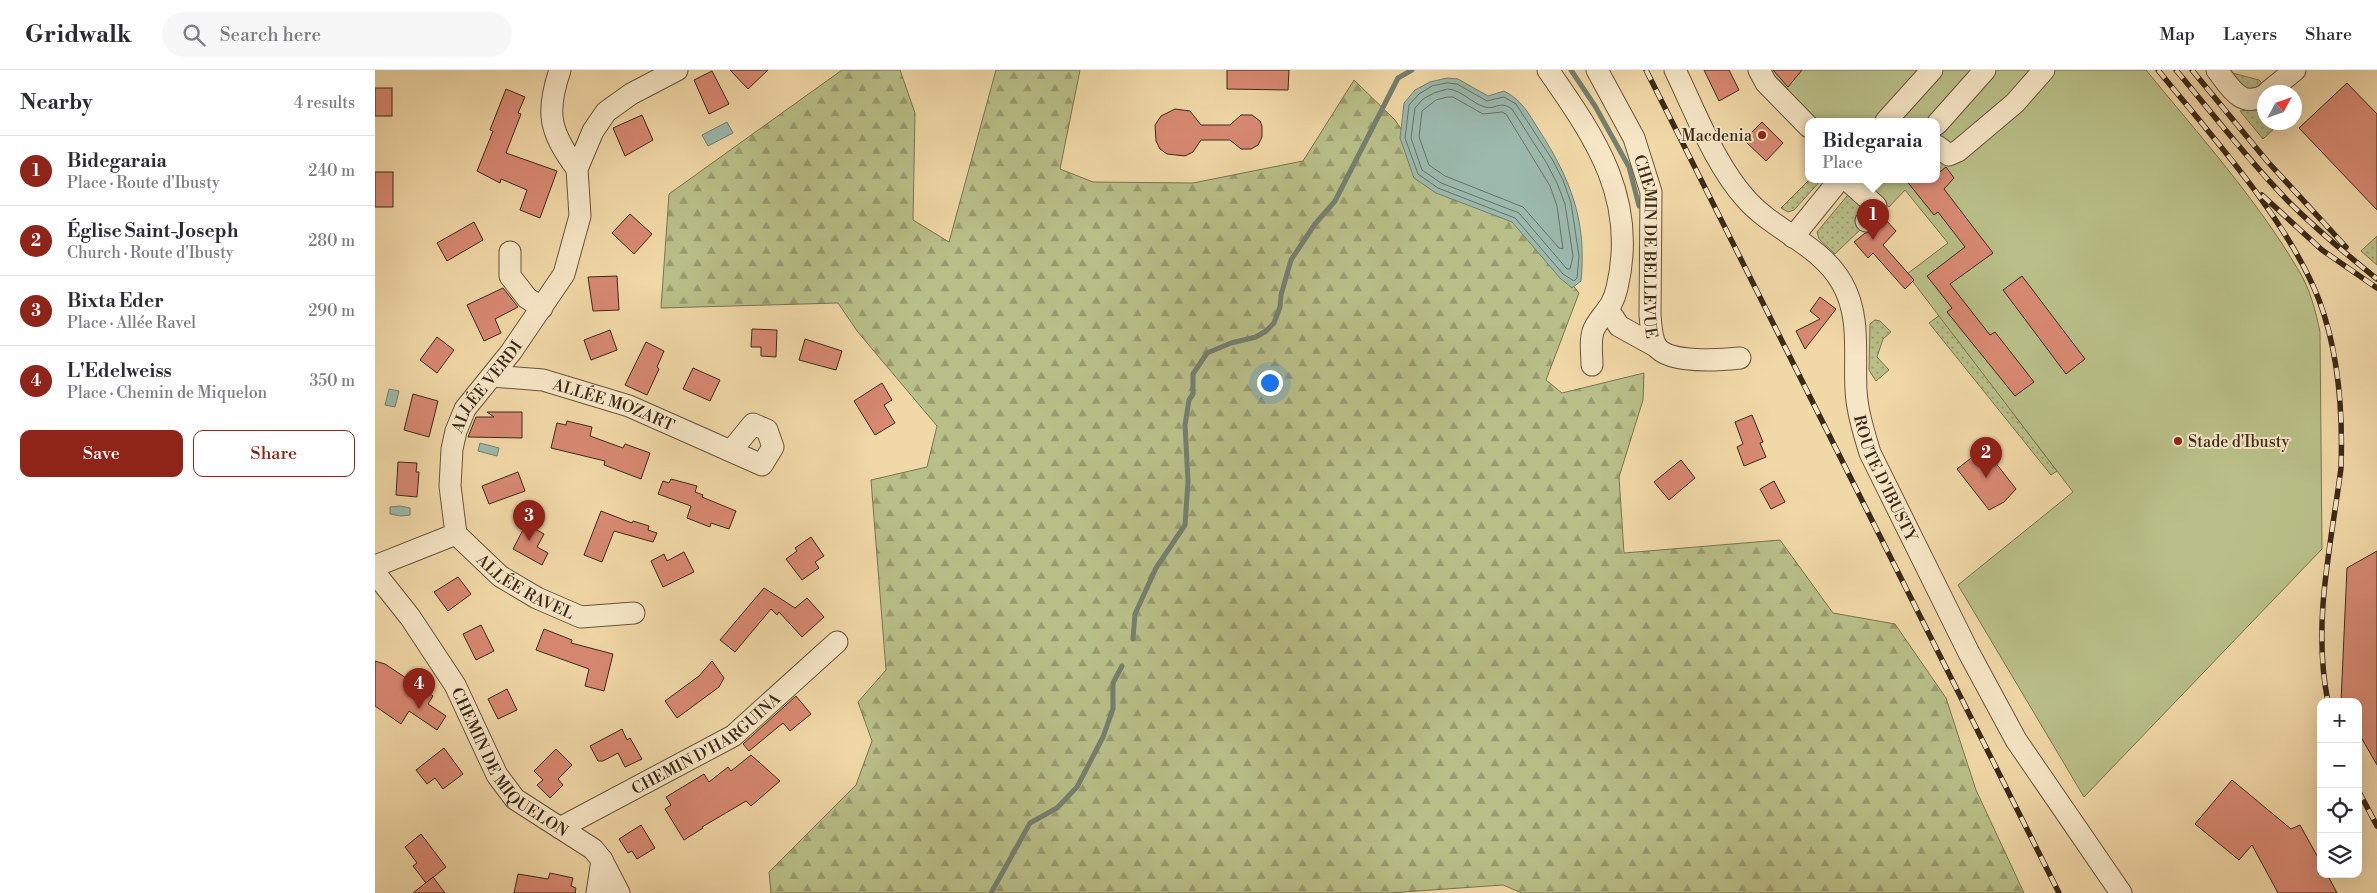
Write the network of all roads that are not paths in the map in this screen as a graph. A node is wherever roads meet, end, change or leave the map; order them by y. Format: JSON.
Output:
{"nodes":[{"id":1,"x":560,"y":70,"type":"edge"},
{"id":2,"x":677,"y":70,"type":"edge"},
{"id":3,"x":1548,"y":70,"type":"edge"},
{"id":4,"x":1597,"y":70,"type":"edge"},
{"id":5,"x":1675,"y":70,"type":"edge"},
{"id":6,"x":1759,"y":70,"type":"edge"},
{"id":7,"x":1932,"y":70,"type":"edge"},
{"id":8,"x":1985,"y":70,"type":"edge"},
{"id":9,"x":2045,"y":70,"type":"edge"},
{"id":10,"x":2217,"y":70,"type":"edge"},
{"id":11,"x":2295,"y":70,"type":"edge"},
{"id":12,"x":2277,"y":85,"type":"edge"},
{"id":13,"x":2257,"y":100,"type":"edge"},
{"id":14,"x":1897,"y":117,"type":"edge"},
{"id":15,"x":1940,"y":121,"type":"edge"},
{"id":16,"x":1805,"y":123,"type":"edge"},
{"id":17,"x":1940,"y":148,"type":"edge"},
{"id":18,"x":577,"y":169,"type":"junction"},
{"id":19,"x":1837,"y":183,"type":"edge"},
{"id":20,"x":1850,"y":183,"type":"edge"},
{"id":21,"x":1866,"y":221,"type":"dead end"},
{"id":22,"x":1793,"y":237,"type":"junction"},
{"id":23,"x":510,"y":252,"type":"dead end"},
{"id":24,"x":542,"y":308,"type":"junction"},
{"id":25,"x":1609,"y":311,"type":"junction"},
{"id":26,"x":1657,"y":347,"type":"junction"},
{"id":27,"x":1740,"y":358,"type":"dead end"},
{"id":28,"x":1592,"y":365,"type":"dead end"},
{"id":29,"x":492,"y":376,"type":"junction"},
{"id":30,"x":731,"y":451,"type":"dead end"},
{"id":31,"x":455,"y":534,"type":"junction"},
{"id":32,"x":375,"y":566,"type":"edge"},
{"id":33,"x":375,"y":573,"type":"edge"},
{"id":34,"x":634,"y":613,"type":"dead end"},
{"id":35,"x":837,"y":642,"type":"dead end"},
{"id":36,"x":560,"y":828,"type":"junction"},
{"id":37,"x":602,"y":860,"type":"junction"},
{"id":38,"x":597,"y":893,"type":"edge"},
{"id":39,"x":619,"y":893,"type":"edge"},
{"id":40,"x":2121,"y":893,"type":"edge"}],
"edges":[{"from":1,"to":18,"type":"street","name":"ALLÉE VERDI"},
{"from":2,"to":18,"type":"street","name":"ALLÉE VERDI"},
{"from":3,"to":25,"type":"street"},
{"from":4,"to":26,"type":"street","name":"CHEMIN DE BELLEVUE"},
{"from":5,"to":22,"type":"street","name":"ROUTE D'IBUSTY"},
{"from":6,"to":16,"type":"street"},
{"from":7,"to":14,"type":"street"},
{"from":8,"to":15,"type":"street"},
{"from":9,"to":17,"type":"street"},
{"from":10,"to":13,"type":"street"},
{"from":11,"to":12,"type":"street"},
{"from":18,"to":24,"type":"street","name":"ALLÉE VERDI"},
{"from":19,"to":22,"type":"street"},
{"from":20,"to":21,"type":"street"},
{"from":22,"to":40,"type":"street","name":"ROUTE D'IBUSTY"},
{"from":23,"to":24,"type":"street"},
{"from":24,"to":29,"type":"street","name":"ALLÉE VERDI"},
{"from":25,"to":26,"type":"street"},
{"from":25,"to":28,"type":"street"},
{"from":26,"to":27,"type":"street","name":"CHEMIN DE BELLEVUE"},
{"from":29,"to":30,"type":"street","name":"ALLÉE MOZART"},
{"from":29,"to":31,"type":"street","name":"ALLÉE VERDI"},
{"from":31,"to":32,"type":"street"},
{"from":31,"to":34,"type":"street","name":"ALLÉE RAVEL"},
{"from":33,"to":36,"type":"street","name":"CHEMIN DE MIQUELON"},
{"from":35,"to":36,"type":"street","name":"CHEMIN D'HARGUINA"},
{"from":36,"to":37,"type":"street","name":"CHEMIN DE MIQUELON"},
{"from":37,"to":38,"type":"street"},
{"from":37,"to":39,"type":"street","name":"CHEMIN DE MIQUELON"}]}
